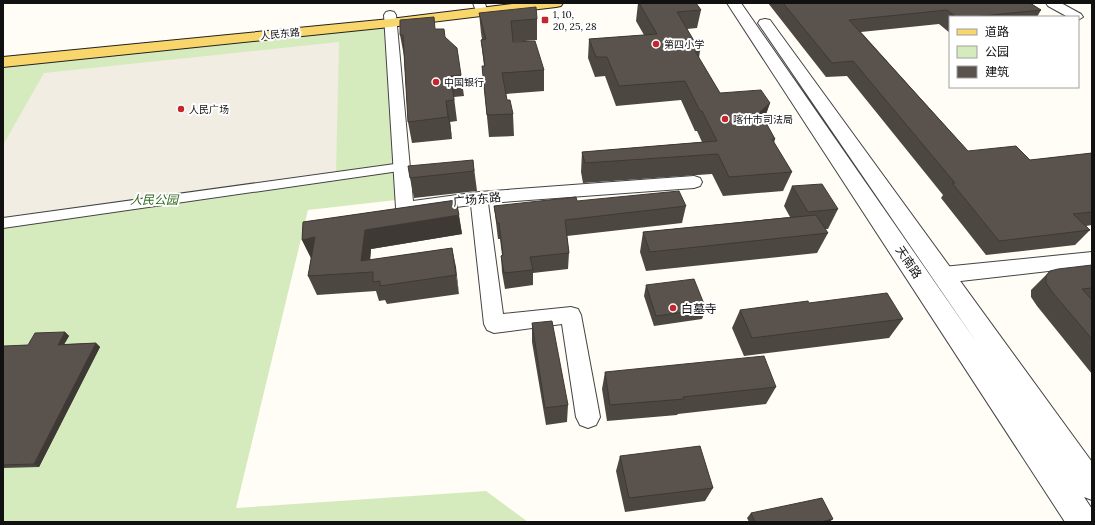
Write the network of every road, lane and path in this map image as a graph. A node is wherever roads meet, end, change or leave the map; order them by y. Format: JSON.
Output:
{"nodes":[{"id":1,"x":556,"y":3,"type":"edge"},
{"id":2,"x":734,"y":3,"type":"edge"},
{"id":3,"x":751,"y":3,"type":"edge"},
{"id":4,"x":1052,"y":3,"type":"edge"},
{"id":5,"x":478,"y":6,"type":"edge"},
{"id":6,"x":1076,"y":16,"type":"edge"},
{"id":7,"x":1079,"y":18,"type":"edge"},
{"id":8,"x":390,"y":19,"type":"junction"},
{"id":9,"x":1090,"y":24,"type":"dead end"},
{"id":10,"x":3,"y":51,"type":"edge"},
{"id":11,"x":3,"y":62,"type":"edge"},
{"id":12,"x":402,"y":167,"type":"junction"},
{"id":13,"x":694,"y":182,"type":"dead end"},
{"id":14,"x":479,"y":198,"type":"junction"},
{"id":15,"x":3,"y":223,"type":"edge"},
{"id":16,"x":1092,"y":259,"type":"edge"},
{"id":17,"x":943,"y":275,"type":"junction"},
{"id":18,"x":588,"y":417,"type":"dead end"},
{"id":19,"x":1092,"y":486,"type":"edge"},
{"id":20,"x":1083,"y":522,"type":"edge"}],
"edges":[{"from":1,"to":5,"type":"main road","name":"人民东路"},
{"from":2,"to":20,"type":"street","name":"天南路"},
{"from":3,"to":17,"type":"street","name":"天南路"},
{"from":4,"to":6,"type":"street"},
{"from":5,"to":8,"type":"main road","name":"人民东路"},
{"from":7,"to":9,"type":"street"},
{"from":8,"to":10,"type":"main road","name":"人民东路"},
{"from":8,"to":11,"type":"main road","name":"人民东路"},
{"from":8,"to":12,"type":"street","name":"广场东路"},
{"from":12,"to":14,"type":"street","name":"广场东路"},
{"from":12,"to":15,"type":"street"},
{"from":13,"to":14,"type":"street","name":"广场东路"},
{"from":14,"to":18,"type":"street"},
{"from":16,"to":17,"type":"street"},
{"from":17,"to":19,"type":"street","name":"天南路"}]}
